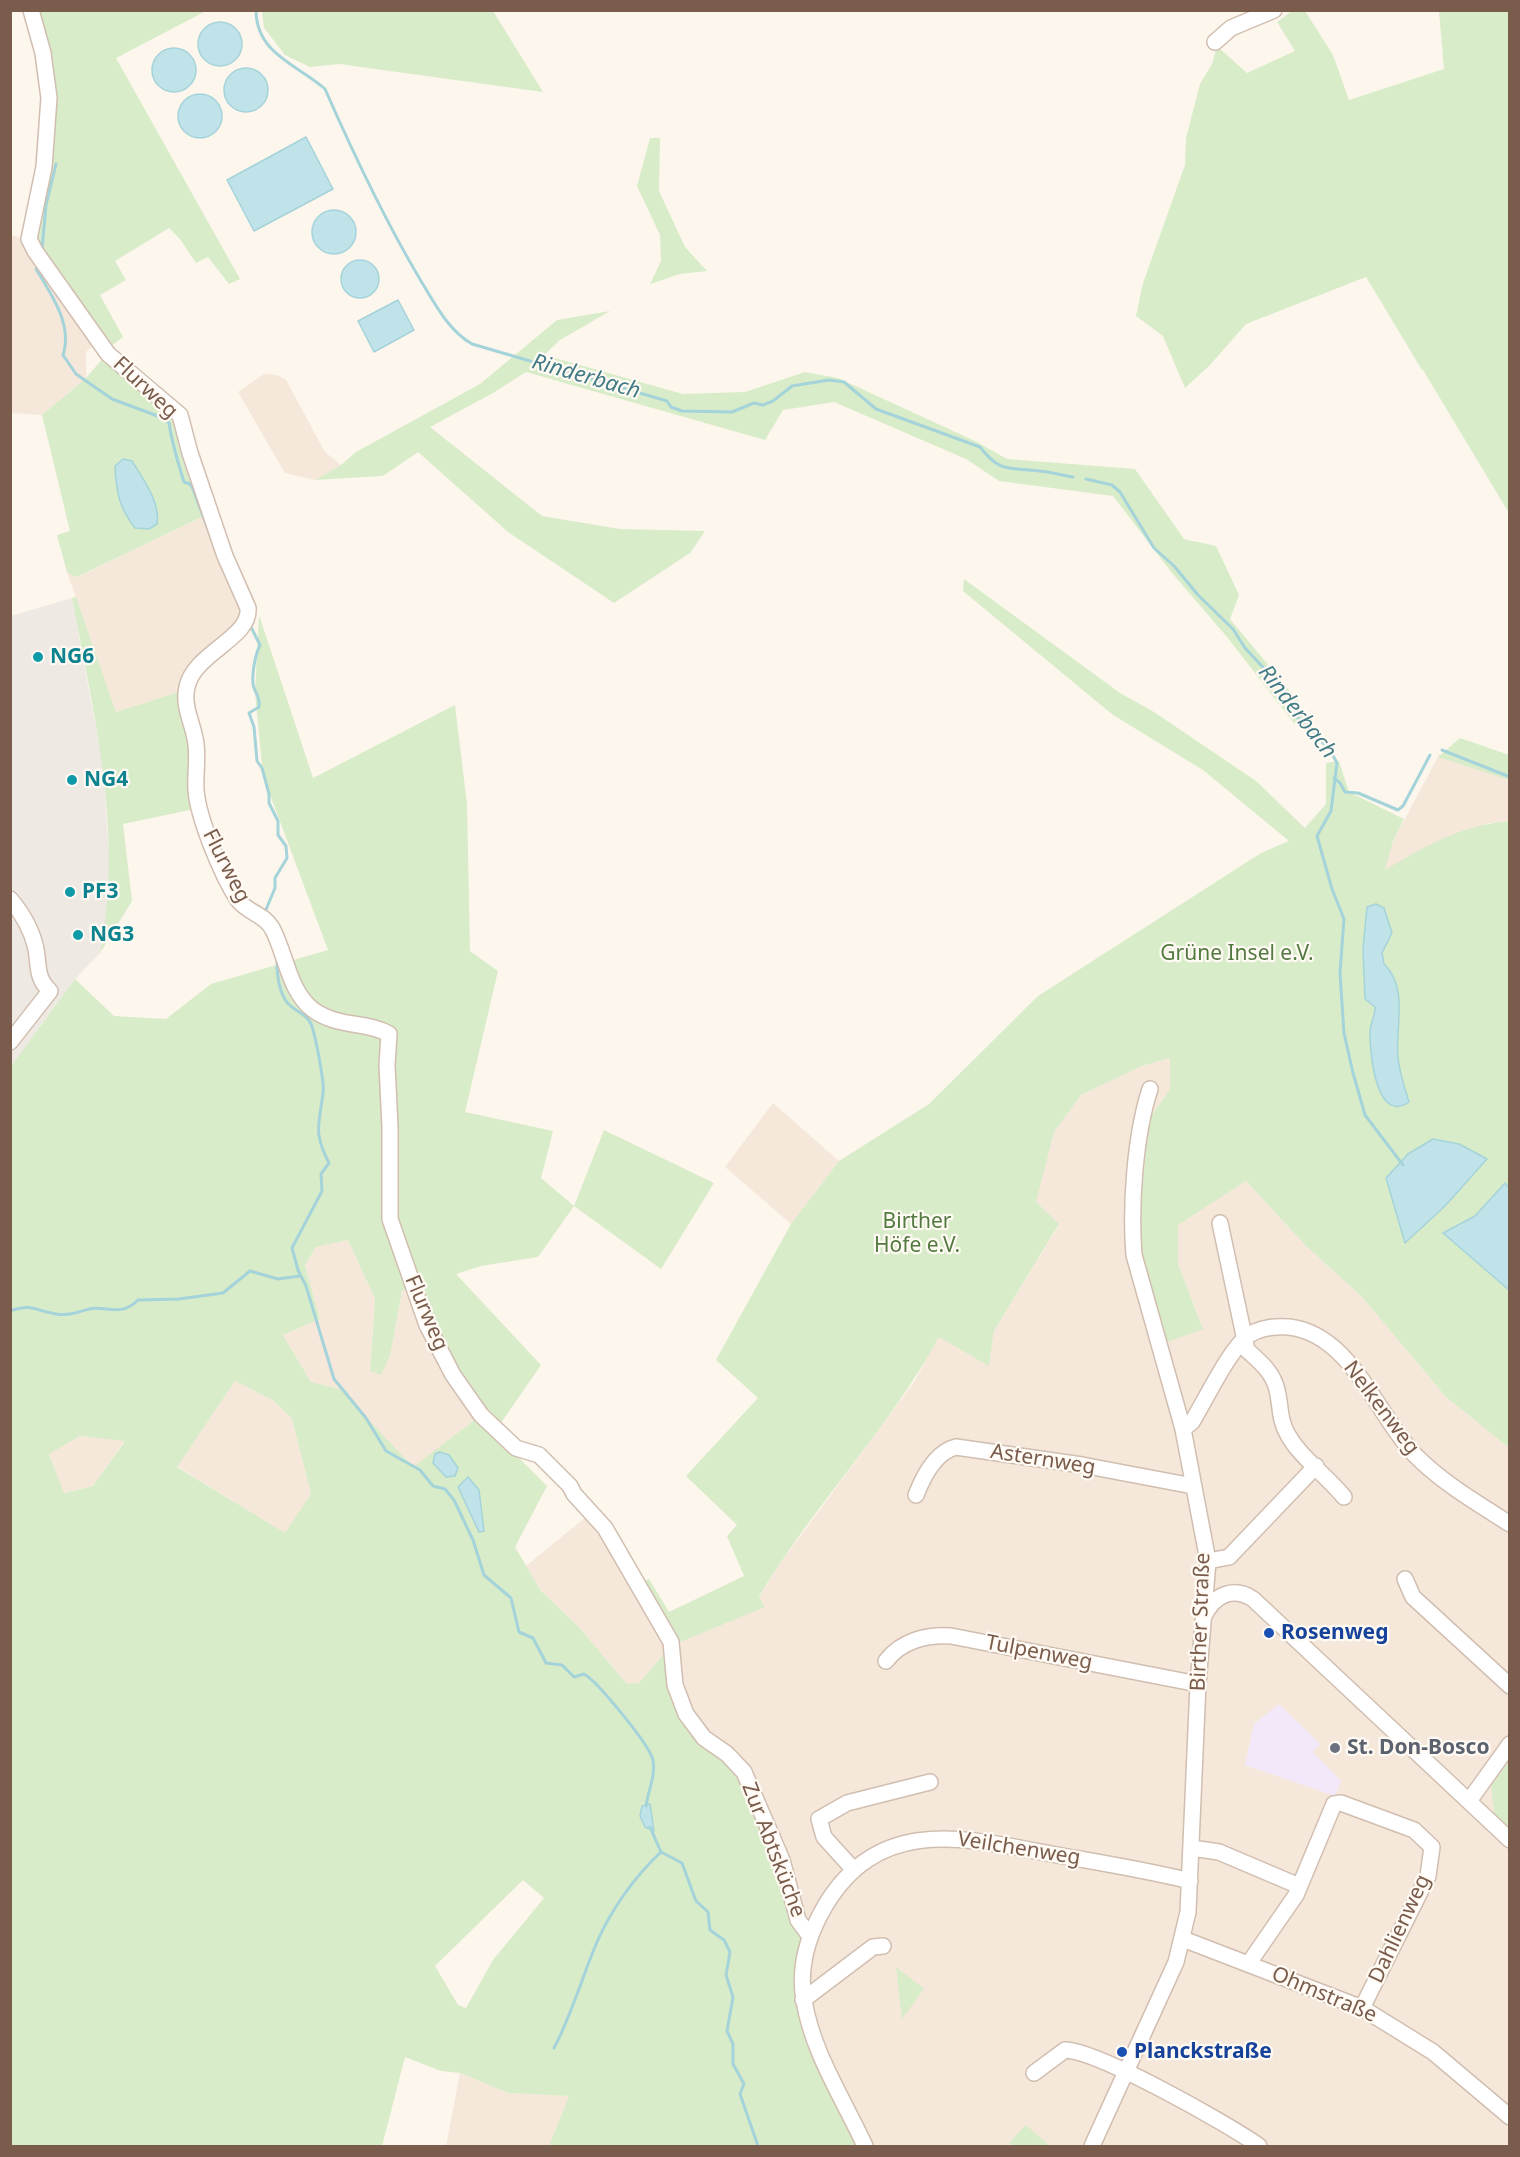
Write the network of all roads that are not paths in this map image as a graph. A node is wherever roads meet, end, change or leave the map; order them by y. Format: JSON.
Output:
{"nodes":[{"id":1,"x":31,"y":10,"type":"edge"},
{"id":2,"x":1274,"y":10,"type":"edge"},
{"id":3,"x":1215,"y":42,"type":"dead end"},
{"id":4,"x":10,"y":899,"type":"edge"},
{"id":5,"x":10,"y":1042,"type":"edge"},
{"id":6,"x":1150,"y":1089,"type":"dead end"},
{"id":7,"x":1220,"y":1222,"type":"dead end"},
{"id":8,"x":1245,"y":1339,"type":"junction"},
{"id":9,"x":1183,"y":1429,"type":"junction"},
{"id":10,"x":1316,"y":1466,"type":"junction"},
{"id":11,"x":1193,"y":1486,"type":"junction"},
{"id":12,"x":916,"y":1495,"type":"dead end"},
{"id":13,"x":1344,"y":1497,"type":"dead end"},
{"id":14,"x":1509,"y":1524,"type":"edge"},
{"id":15,"x":1208,"y":1561,"type":"junction"},
{"id":16,"x":1405,"y":1579,"type":"dead end"},
{"id":17,"x":1203,"y":1619,"type":"junction"},
{"id":18,"x":886,"y":1661,"type":"dead end"},
{"id":19,"x":1198,"y":1684,"type":"junction"},
{"id":20,"x":1509,"y":1686,"type":"edge"},
{"id":21,"x":1509,"y":1744,"type":"edge"},
{"id":22,"x":737,"y":1764,"type":"joint"},
{"id":23,"x":930,"y":1782,"type":"dead end"},
{"id":24,"x":1469,"y":1801,"type":"junction"},
{"id":25,"x":1509,"y":1840,"type":"edge"},
{"id":26,"x":1192,"y":1848,"type":"junction"},
{"id":27,"x":853,"y":1869,"type":"junction"},
{"id":28,"x":1190,"y":1881,"type":"junction"},
{"id":29,"x":1299,"y":1886,"type":"junction"},
{"id":30,"x":826,"y":1905,"type":"joint"},
{"id":31,"x":809,"y":1935,"type":"junction"},
{"id":32,"x":1183,"y":1940,"type":"junction"},
{"id":33,"x":883,"y":1946,"type":"dead end"},
{"id":34,"x":1250,"y":1963,"type":"junction"},
{"id":35,"x":803,"y":2000,"type":"junction"},
{"id":36,"x":1362,"y":2008,"type":"junction"},
{"id":37,"x":1126,"y":2072,"type":"junction"},
{"id":38,"x":1034,"y":2073,"type":"dead end"},
{"id":39,"x":1509,"y":2117,"type":"edge"},
{"id":40,"x":865,"y":2146,"type":"edge"},
{"id":41,"x":1092,"y":2146,"type":"edge"},
{"id":42,"x":1259,"y":2146,"type":"edge"}],
"edges":[{"from":1,"to":22,"type":"street","name":"Flurweg"},
{"from":2,"to":3,"type":"street"},
{"from":4,"to":5,"type":"street"},
{"from":6,"to":9,"type":"street","name":"Birther Straße"},
{"from":7,"to":8,"type":"street"},
{"from":8,"to":9,"type":"street"},
{"from":8,"to":10,"type":"street"},
{"from":8,"to":14,"type":"street","name":"Nelkenweg"},
{"from":9,"to":11,"type":"street","name":"Birther Straße"},
{"from":10,"to":13,"type":"street"},
{"from":10,"to":15,"type":"street"},
{"from":11,"to":12,"type":"street","name":"Asternweg"},
{"from":11,"to":15,"type":"street","name":"Birther Straße"},
{"from":15,"to":17,"type":"street","name":"Birther Straße"},
{"from":16,"to":20,"type":"street"},
{"from":17,"to":19,"type":"street","name":"Birther Straße"},
{"from":17,"to":24,"type":"street"},
{"from":18,"to":19,"type":"street","name":"Tulpenweg"},
{"from":19,"to":26,"type":"street","name":"Birther Straße"},
{"from":21,"to":24,"type":"street"},
{"from":22,"to":31,"type":"street","name":"Zur Abtsküche"},
{"from":23,"to":27,"type":"street"},
{"from":24,"to":25,"type":"street"},
{"from":26,"to":28,"type":"street","name":"Birther Straße"},
{"from":26,"to":29,"type":"street"},
{"from":27,"to":28,"type":"street","name":"Veilchenweg"},
{"from":27,"to":30,"type":"street","name":"Veilchenweg"},
{"from":28,"to":32,"type":"street","name":"Birther Straße"},
{"from":29,"to":34,"type":"street"},
{"from":29,"to":36,"type":"street","name":"Dahlienweg"},
{"from":30,"to":31,"type":"street","name":"Zur Abtsküche"},
{"from":31,"to":35,"type":"street","name":"Zur Abtsküche"},
{"from":32,"to":34,"type":"street","name":"Ohmstraße"},
{"from":32,"to":37,"type":"street","name":"Birther Straße"},
{"from":33,"to":35,"type":"street"},
{"from":34,"to":36,"type":"street","name":"Ohmstraße"},
{"from":35,"to":40,"type":"street","name":"Zur Abtsküche"},
{"from":36,"to":39,"type":"street","name":"Ohmstraße"},
{"from":37,"to":38,"type":"street"},
{"from":37,"to":41,"type":"street","name":"Birther Straße"},
{"from":37,"to":42,"type":"street"}]}
